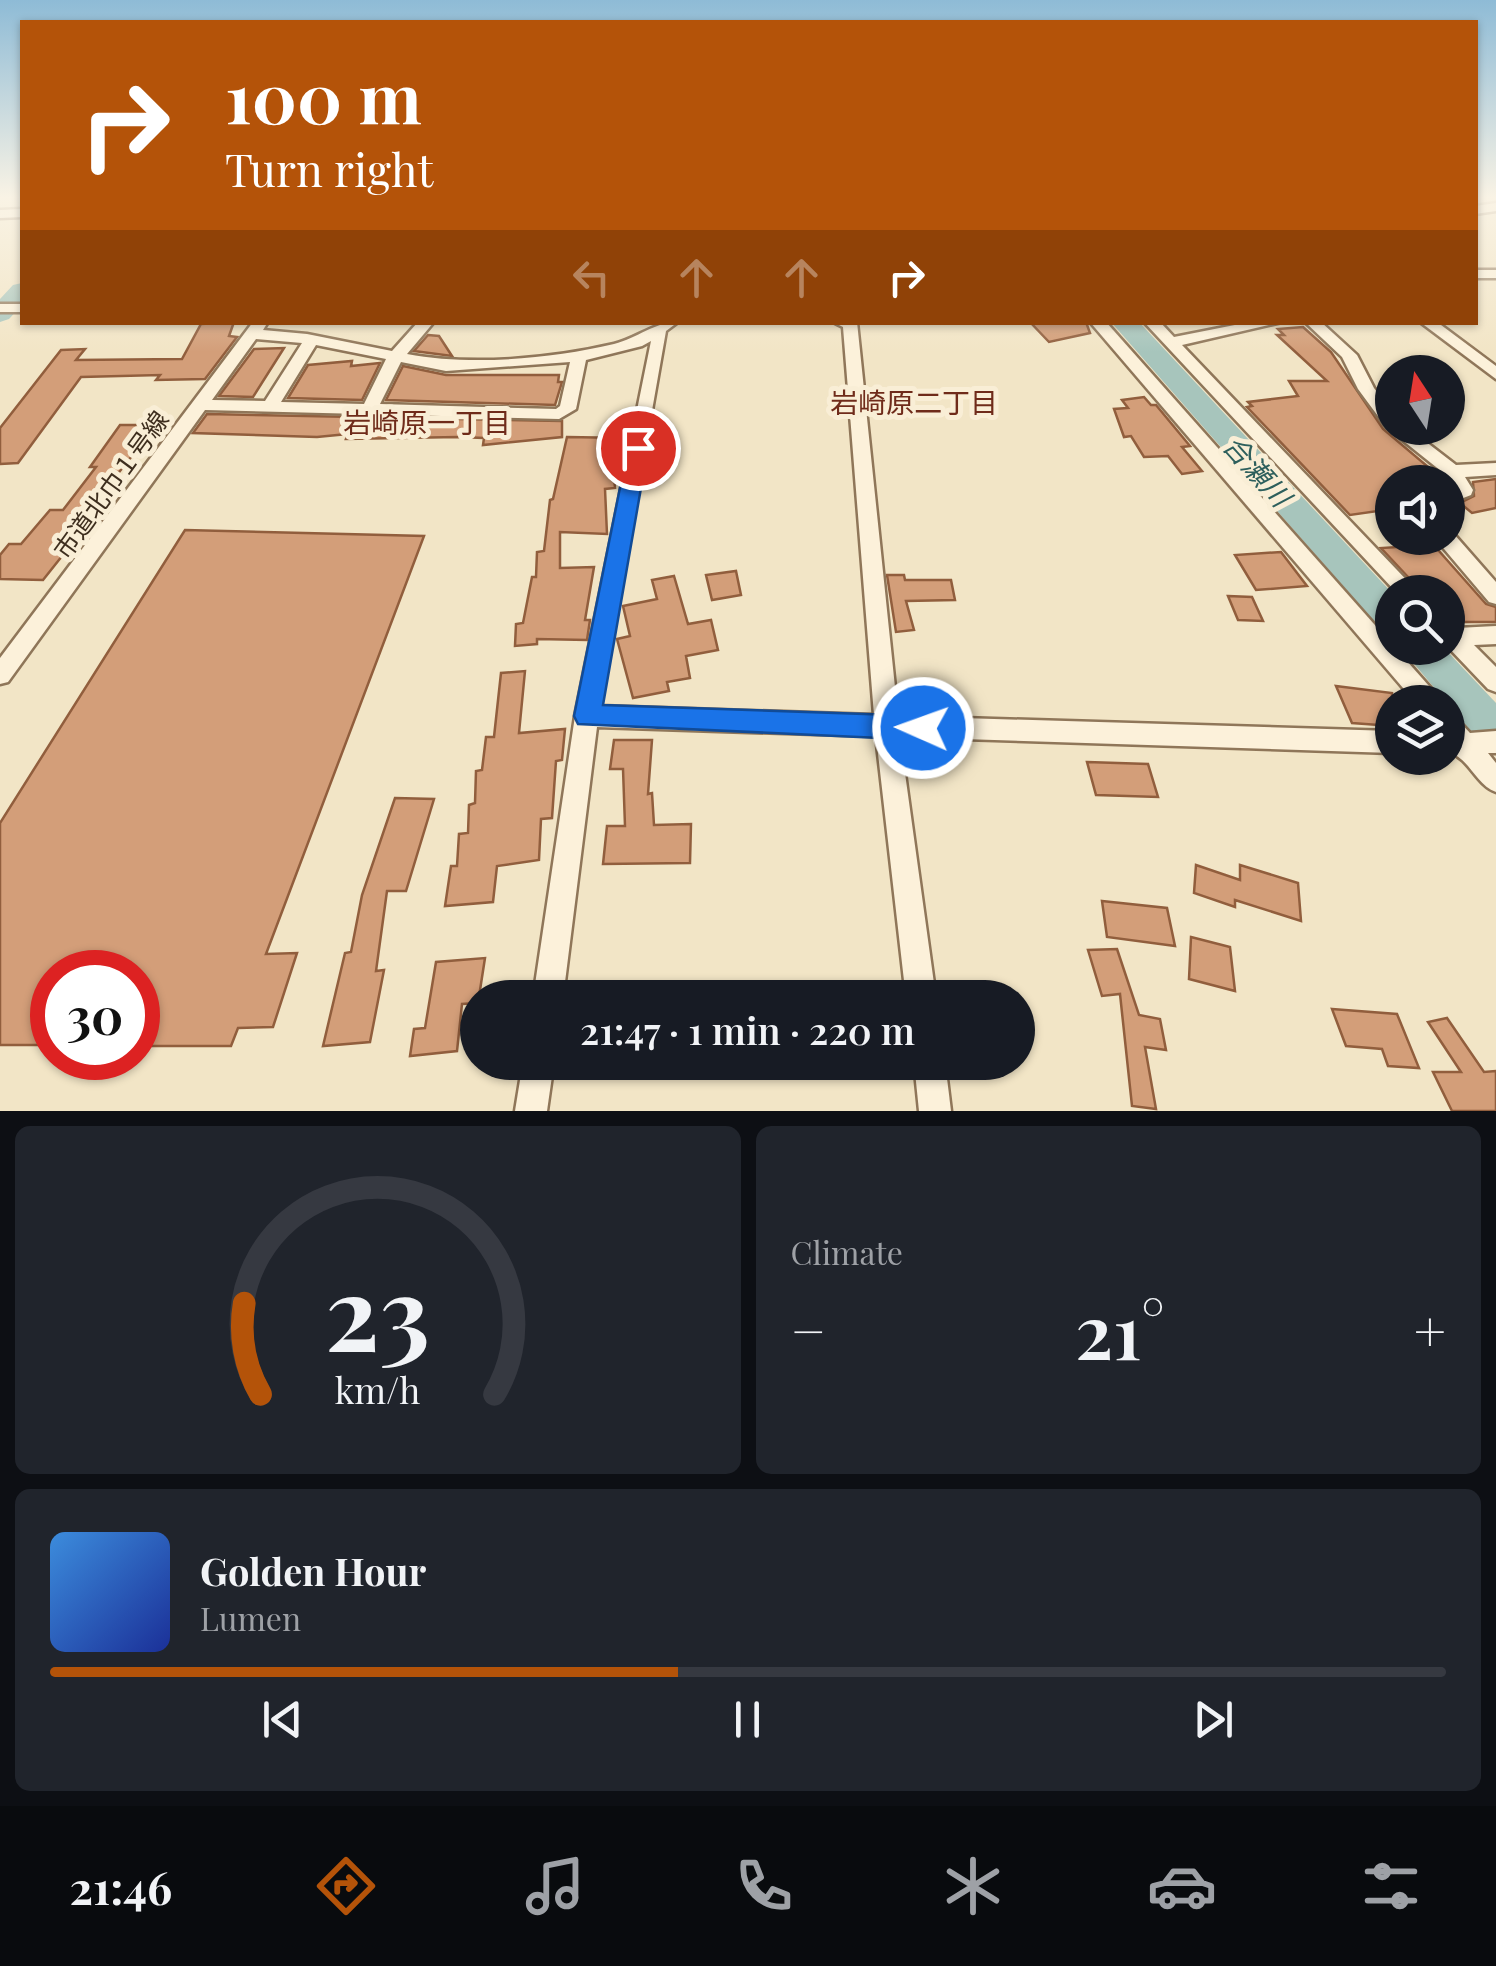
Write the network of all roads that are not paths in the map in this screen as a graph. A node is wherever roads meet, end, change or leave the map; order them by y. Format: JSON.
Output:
{"nodes":[{"id":1,"x":424,"y":325,"type":"edge"},
{"id":2,"x":850,"y":325,"type":"edge"},
{"id":3,"x":1100,"y":325,"type":"edge"},
{"id":4,"x":1153,"y":325,"type":"edge"},
{"id":5,"x":1259,"y":325,"type":"edge"},
{"id":6,"x":1315,"y":325,"type":"edge"},
{"id":7,"x":1431,"y":325,"type":"edge"},
{"id":8,"x":256,"y":328,"type":"edge"},
{"id":9,"x":666,"y":328,"type":"edge"},
{"id":10,"x":312,"y":340,"type":"junction"},
{"id":11,"x":1169,"y":342,"type":"junction"},
{"id":12,"x":395,"y":357,"type":"junction"},
{"id":13,"x":579,"y":357,"type":"junction"},
{"id":14,"x":1496,"y":374,"type":"edge"},
{"id":15,"x":1375,"y":400,"type":"edge"},
{"id":16,"x":200,"y":405,"type":"junction"},
{"id":17,"x":272,"y":406,"type":"junction"},
{"id":18,"x":370,"y":408,"type":"junction"},
{"id":19,"x":1419,"y":445,"type":"edge"},
{"id":20,"x":1444,"y":465,"type":"edge"},
{"id":21,"x":1496,"y":469,"type":"edge"},
{"id":22,"x":1465,"y":470,"type":"edge"},
{"id":23,"x":1461,"y":555,"type":"edge"},
{"id":24,"x":1392,"y":575,"type":"edge"},
{"id":25,"x":1496,"y":596,"type":"edge"},
{"id":26,"x":1465,"y":635,"type":"edge"},
{"id":27,"x":1496,"y":636,"type":"edge"},
{"id":28,"x":1465,"y":650,"type":"edge"},
{"id":29,"x":0,"y":675,"type":"edge"},
{"id":30,"x":1496,"y":682,"type":"edge"},
{"id":31,"x":1413,"y":685,"type":"edge"},
{"id":32,"x":587,"y":716,"type":"junction"},
{"id":33,"x":886,"y":727,"type":"junction"},
{"id":34,"x":1465,"y":738,"type":"edge"},
{"id":35,"x":1375,"y":741,"type":"edge"},
{"id":36,"x":1496,"y":742,"type":"edge"},
{"id":37,"x":1465,"y":749,"type":"edge"},
{"id":38,"x":1496,"y":781,"type":"edge"},
{"id":39,"x":550,"y":980,"type":"edge"},
{"id":40,"x":919,"y":980,"type":"edge"},
{"id":41,"x":536,"y":1080,"type":"edge"},
{"id":42,"x":931,"y":1080,"type":"edge"},
{"id":43,"x":530,"y":1111,"type":"edge"},
{"id":44,"x":935,"y":1111,"type":"edge"}],
"edges":[{"from":1,"to":12,"type":"street"},
{"from":2,"to":33,"type":"street"},
{"from":3,"to":31,"type":"street"},
{"from":4,"to":11,"type":"street"},
{"from":5,"to":11,"type":"street"},
{"from":6,"to":15,"type":"street"},
{"from":7,"to":14,"type":"street"},
{"from":8,"to":10,"type":"street"},
{"from":8,"to":16,"type":"street","name":"市道北巾１号線"},
{"from":9,"to":13,"type":"street"},
{"from":9,"to":32,"type":"street"},
{"from":10,"to":12,"type":"street"},
{"from":10,"to":17,"type":"street"},
{"from":11,"to":24,"type":"street"},
{"from":12,"to":13,"type":"street"},
{"from":12,"to":18,"type":"street"},
{"from":13,"to":18,"type":"street"},
{"from":16,"to":17,"type":"street"},
{"from":16,"to":29,"type":"street","name":"市道北巾１号線"},
{"from":17,"to":18,"type":"street"},
{"from":19,"to":20,"type":"street"},
{"from":21,"to":22,"type":"street"},
{"from":23,"to":25,"type":"street"},
{"from":26,"to":27,"type":"street"},
{"from":28,"to":30,"type":"street"},
{"from":32,"to":33,"type":"street"},
{"from":32,"to":39,"type":"street"},
{"from":33,"to":35,"type":"street"},
{"from":33,"to":40,"type":"street"},
{"from":34,"to":36,"type":"street"},
{"from":37,"to":38,"type":"street"},
{"from":41,"to":43,"type":"street"},
{"from":42,"to":44,"type":"street"}]}
